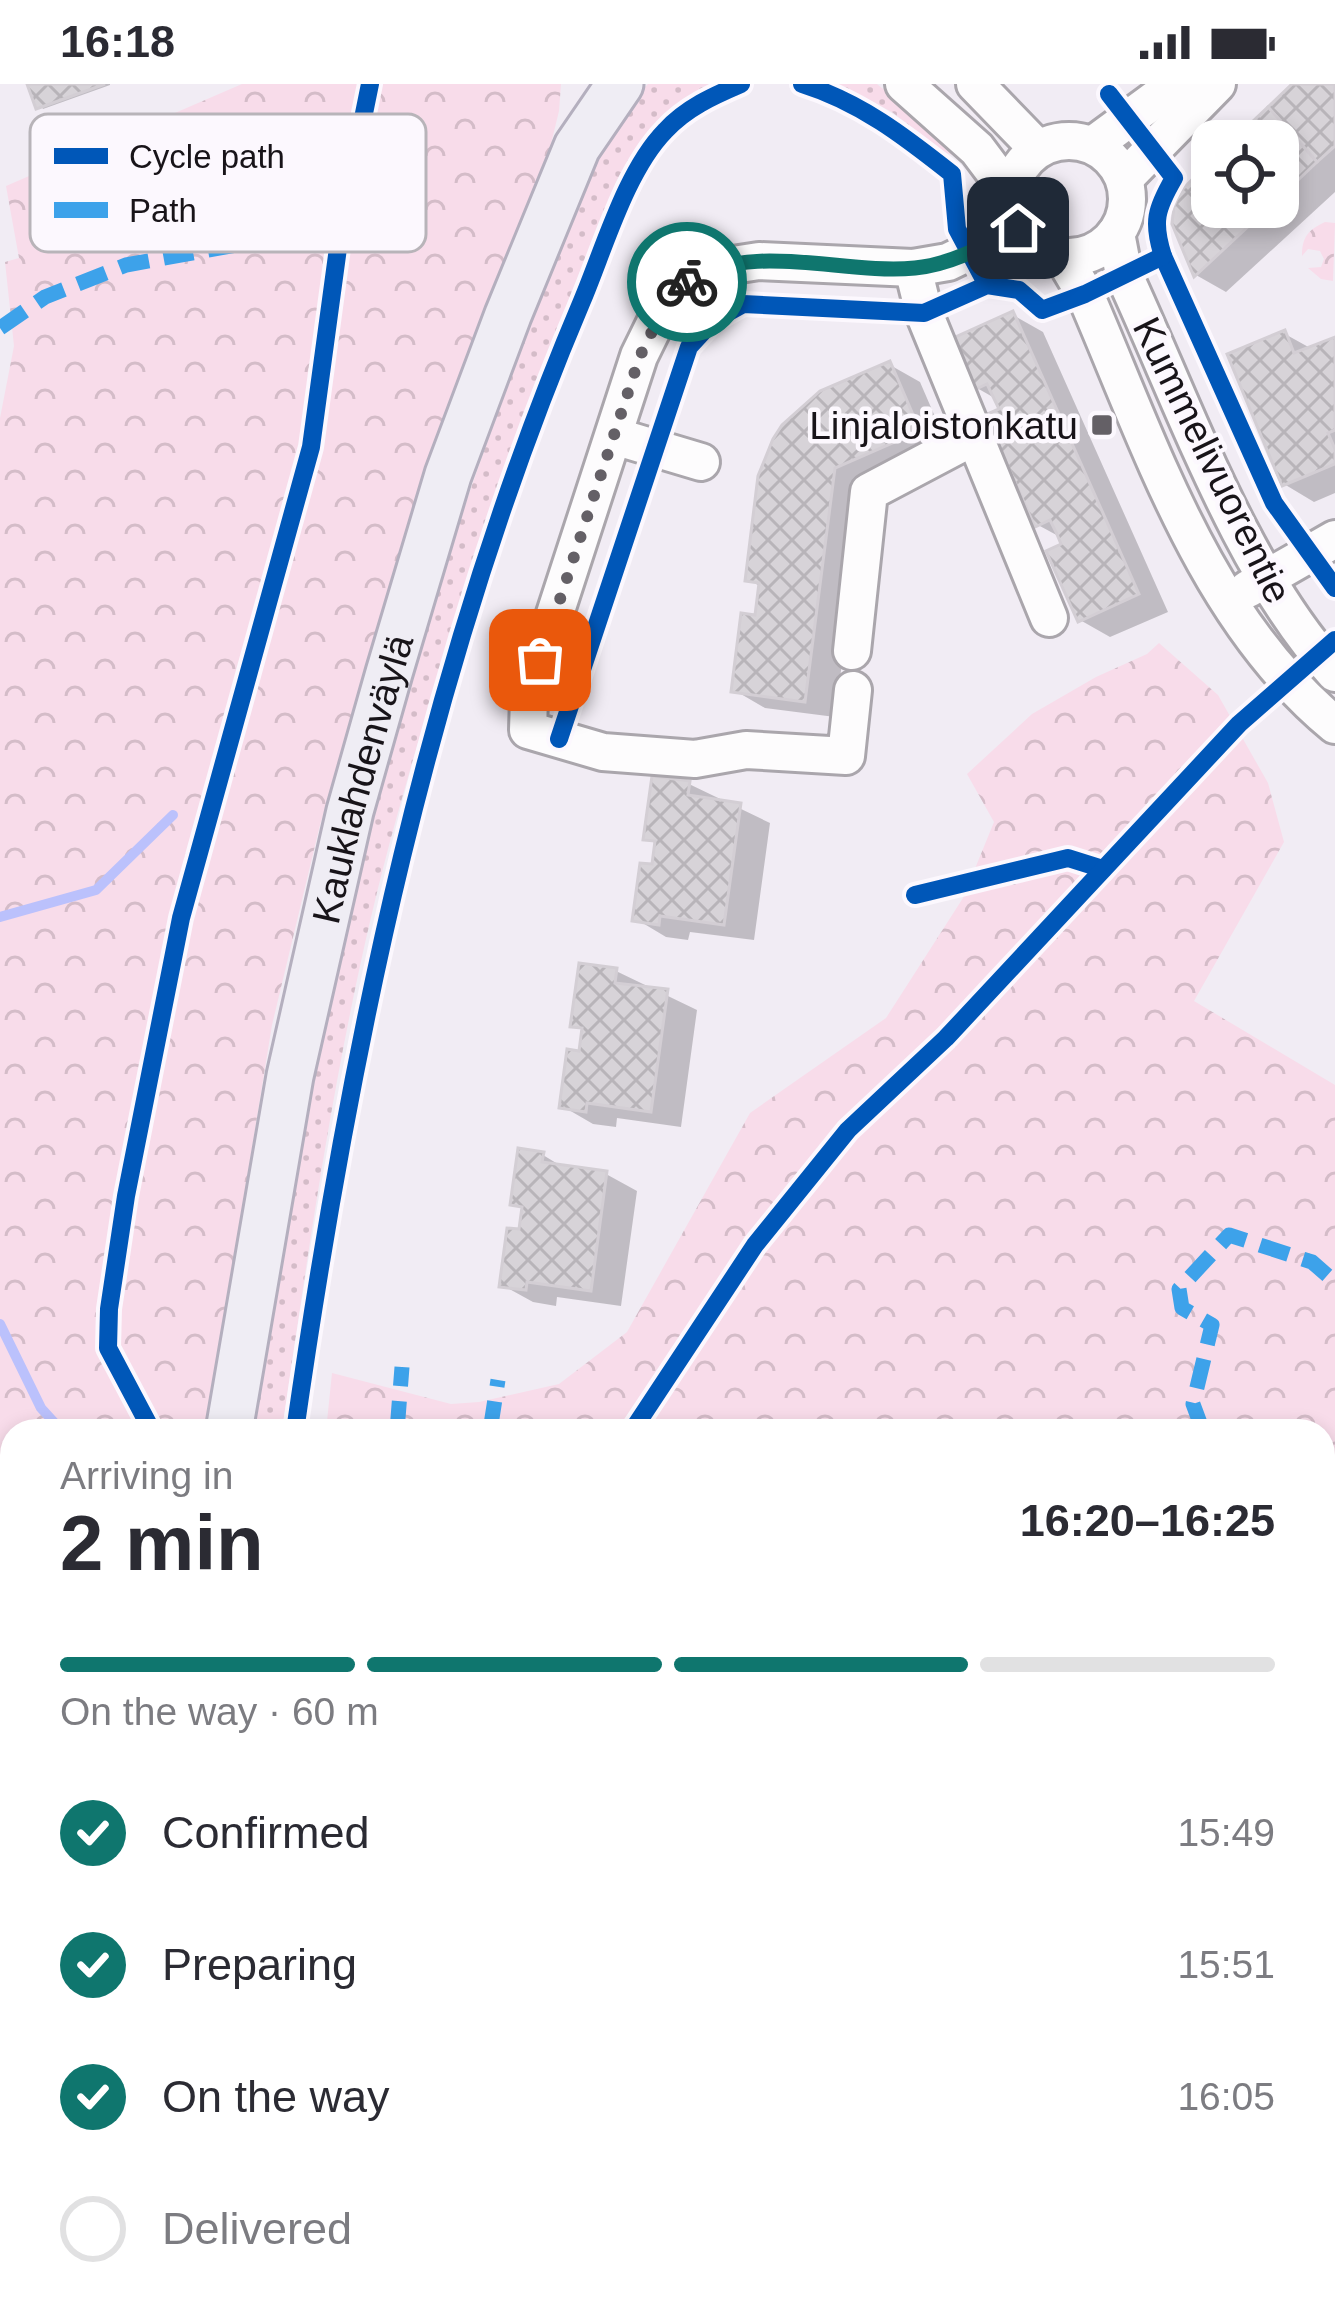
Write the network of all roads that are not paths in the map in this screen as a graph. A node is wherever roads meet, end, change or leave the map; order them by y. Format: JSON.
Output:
{"nodes":[{"id":1,"x":581,"y":84,"type":"edge"},
{"id":2,"x":620,"y":84,"type":"edge"},
{"id":3,"x":904,"y":84,"type":"edge"},
{"id":4,"x":975,"y":84,"type":"edge"},
{"id":5,"x":1176,"y":84,"type":"edge"},
{"id":6,"x":1216,"y":84,"type":"edge"},
{"id":7,"x":1093,"y":145,"type":"junction"},
{"id":8,"x":577,"y":147,"type":"junction"},
{"id":9,"x":1038,"y":148,"type":"junction"},
{"id":10,"x":1124,"y":178,"type":"junction"},
{"id":11,"x":1014,"y":210,"type":"junction"},
{"id":12,"x":1117,"y":233,"type":"junction"},
{"id":13,"x":1063,"y":257,"type":"junction"},
{"id":14,"x":913,"y":268,"type":"junction"},
{"id":15,"x":614,"y":436,"type":"junction"},
{"id":16,"x":975,"y":436,"type":"junction"},
{"id":17,"x":700,"y":462,"type":"dead end"},
{"id":18,"x":1335,"y":539,"type":"edge"},
{"id":19,"x":1267,"y":580,"type":"junction"},
{"id":20,"x":1228,"y":598,"type":"junction"},
{"id":21,"x":1049,"y":618,"type":"dead end"},
{"id":22,"x":851,"y":651,"type":"dead end"},
{"id":23,"x":1335,"y":673,"type":"edge"},
{"id":24,"x":853,"y":690,"type":"dead end"},
{"id":25,"x":1335,"y":725,"type":"edge"},
{"id":26,"x":231,"y":1419,"type":"edge"}],
"edges":[{"from":1,"to":8,"type":"main road","name":"Kauklahdenväylä"},
{"from":2,"to":8,"type":"main road","name":"Kauklahdenväylä"},
{"from":3,"to":11,"type":"street"},
{"from":4,"to":9,"type":"street"},
{"from":5,"to":7,"type":"street"},
{"from":6,"to":10,"type":"street"},
{"from":7,"to":9,"type":"street"},
{"from":7,"to":10,"type":"street"},
{"from":8,"to":26,"type":"main road","name":"Kauklahdenväylä"},
{"from":9,"to":11,"type":"street"},
{"from":10,"to":12,"type":"street"},
{"from":11,"to":13,"type":"street"},
{"from":11,"to":14,"type":"street"},
{"from":12,"to":13,"type":"street"},
{"from":12,"to":19,"type":"street","name":"Kummelivuorentie"},
{"from":13,"to":20,"type":"street","name":"Kummelivuorentie"},
{"from":14,"to":15,"type":"street"},
{"from":14,"to":16,"type":"street"},
{"from":15,"to":17,"type":"street"},
{"from":15,"to":24,"type":"street"},
{"from":16,"to":21,"type":"street"},
{"from":16,"to":22,"type":"street"},
{"from":18,"to":19,"type":"street"},
{"from":19,"to":20,"type":"street"},
{"from":19,"to":23,"type":"street","name":"Kummelivuorentie"},
{"from":20,"to":25,"type":"street","name":"Kummelivuorentie"}]}
